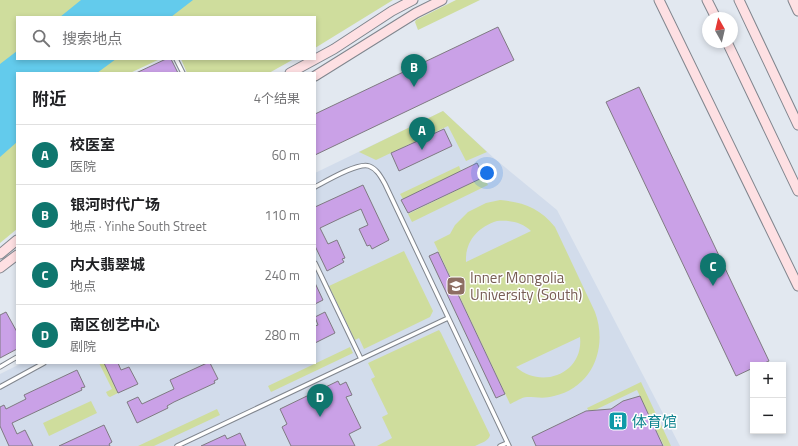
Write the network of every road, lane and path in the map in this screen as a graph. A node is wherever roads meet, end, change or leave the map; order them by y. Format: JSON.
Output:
{"nodes":[{"id":1,"x":413,"y":0,"type":"edge"},
{"id":2,"x":442,"y":0,"type":"edge"},
{"id":3,"x":659,"y":0,"type":"edge"},
{"id":4,"x":707,"y":0,"type":"edge"},
{"id":5,"x":739,"y":0,"type":"edge"},
{"id":6,"x":793,"y":0,"type":"edge"},
{"id":7,"x":798,"y":11,"type":"edge"},
{"id":8,"x":713,"y":12,"type":"edge"},
{"id":9,"x":730,"y":48,"type":"edge"},
{"id":10,"x":316,"y":59,"type":"edge"},
{"id":11,"x":176,"y":60,"type":"edge"},
{"id":12,"x":314,"y":60,"type":"edge"},
{"id":13,"x":182,"y":72,"type":"edge"},
{"id":14,"x":292,"y":72,"type":"edge"},
{"id":15,"x":316,"y":75,"type":"edge"},
{"id":16,"x":798,"y":125,"type":"edge"},
{"id":17,"x":316,"y":186,"type":"edge"},
{"id":18,"x":798,"y":190,"type":"edge"},
{"id":19,"x":16,"y":241,"type":"edge"},
{"id":20,"x":0,"y":254,"type":"edge"},
{"id":21,"x":16,"y":256,"type":"edge"},
{"id":22,"x":316,"y":265,"type":"edge"},
{"id":23,"x":0,"y":268,"type":"edge"},
{"id":24,"x":798,"y":286,"type":"edge"},
{"id":25,"x":448,"y":318,"type":"junction"},
{"id":26,"x":16,"y":358,"type":"edge"},
{"id":27,"x":361,"y":359,"type":"junction"},
{"id":28,"x":42,"y":364,"type":"edge"},
{"id":29,"x":0,"y":366,"type":"edge"},
{"id":30,"x":0,"y":387,"type":"edge"},
{"id":31,"x":508,"y":444,"type":"edge"},
{"id":32,"x":177,"y":446,"type":"edge"},
{"id":33,"x":500,"y":446,"type":"edge"}],
"edges":[{"from":1,"to":10,"type":"main road"},
{"from":2,"to":15,"type":"main road"},
{"from":3,"to":24,"type":"main road"},
{"from":4,"to":8,"type":"main road"},
{"from":5,"to":16,"type":"main road"},
{"from":6,"to":7,"type":"main road"},
{"from":9,"to":18,"type":"main road"},
{"from":11,"to":13,"type":"lane"},
{"from":12,"to":14,"type":"main road"},
{"from":17,"to":25,"type":"lane"},
{"from":19,"to":20,"type":"main road"},
{"from":21,"to":23,"type":"main road"},
{"from":22,"to":27,"type":"lane"},
{"from":25,"to":27,"type":"lane"},
{"from":25,"to":31,"type":"lane"},
{"from":26,"to":29,"type":"lane"},
{"from":27,"to":32,"type":"lane"},
{"from":28,"to":30,"type":"lane"},
{"from":31,"to":33,"type":"lane"}]}
